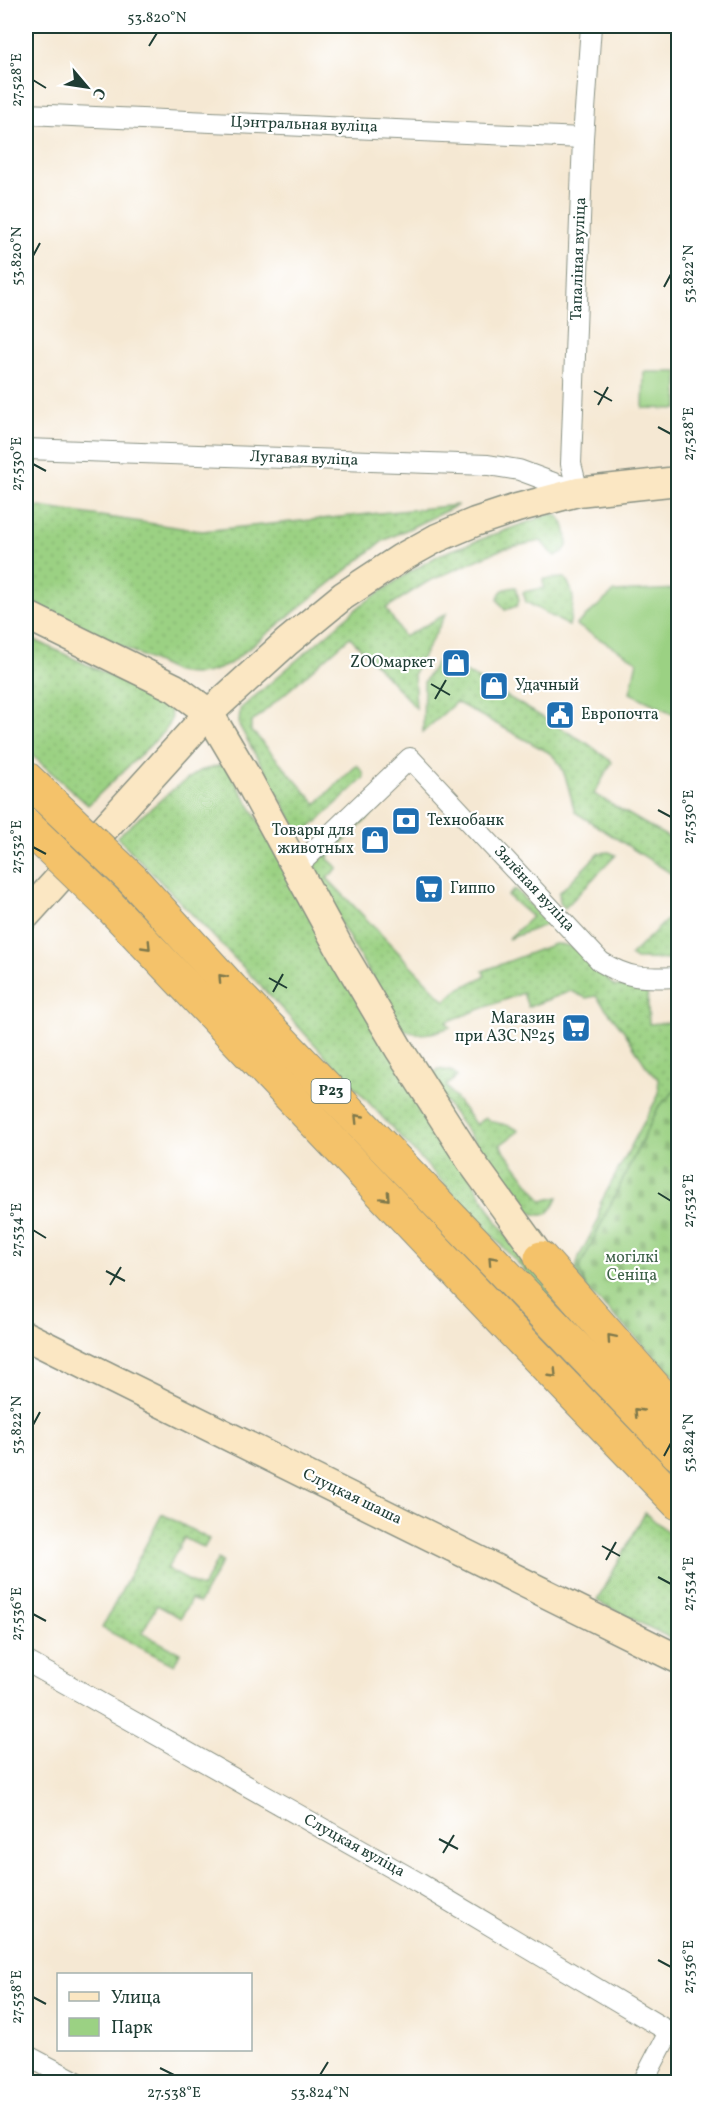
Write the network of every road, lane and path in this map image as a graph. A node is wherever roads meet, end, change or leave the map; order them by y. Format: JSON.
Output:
{"nodes":[{"id":1,"x":591,"y":26,"type":"edge"},
{"id":2,"x":26,"y":114,"type":"edge"},
{"id":3,"x":583,"y":138,"type":"junction"},
{"id":4,"x":26,"y":449,"type":"edge"},
{"id":5,"x":678,"y":481,"type":"edge"},
{"id":6,"x":578,"y":492,"type":"junction"},
{"id":7,"x":26,"y":615,"type":"edge"},
{"id":8,"x":209,"y":713,"type":"junction"},
{"id":9,"x":36,"y":788,"type":"edge"},
{"id":10,"x":26,"y":825,"type":"edge"},
{"id":11,"x":295,"y":866,"type":"junction"},
{"id":12,"x":26,"y":915,"type":"edge"},
{"id":13,"x":678,"y":976,"type":"edge"},
{"id":14,"x":541,"y":1258,"type":"joint"},
{"id":15,"x":26,"y":1336,"type":"edge"},
{"id":16,"x":678,"y":1412,"type":"edge"},
{"id":17,"x":678,"y":1454,"type":"edge"},
{"id":18,"x":678,"y":1503,"type":"edge"},
{"id":19,"x":678,"y":1659,"type":"edge"},
{"id":20,"x":26,"y":1661,"type":"edge"},
{"id":21,"x":674,"y":2035,"type":"edge"},
{"id":22,"x":26,"y":2055,"type":"edge"},
{"id":23,"x":77,"y":2082,"type":"edge"},
{"id":24,"x":644,"y":2082,"type":"edge"}],
"edges":[{"from":1,"to":3,"type":"street","name":"Тапаліная вуліца"},
{"from":2,"to":3,"type":"street","name":"Цэнтральная вуліца"},
{"from":3,"to":6,"type":"street","name":"Тапаліная вуліца"},
{"from":4,"to":6,"type":"street","name":"Лугавая вуліца"},
{"from":5,"to":6,"type":"street"},
{"from":6,"to":8,"type":"street"},
{"from":7,"to":8,"type":"street"},
{"from":8,"to":11,"type":"street"},
{"from":8,"to":12,"type":"street"},
{"from":17,"to":9,"type":"highway","number":"Р23","one_way":true,"bridge":true},
{"from":10,"to":18,"type":"highway","number":"Р23","one_way":true,"bridge":true},
{"from":11,"to":13,"type":"street","name":"Зялёная вуліца"},
{"from":11,"to":14,"type":"street"},
{"from":16,"to":14,"type":"highway","one_way":true},
{"from":15,"to":19,"type":"street","name":"Слуцкая шаша"},
{"from":20,"to":21,"type":"street","name":"Слуцкая вуліца"},
{"from":21,"to":24,"type":"street"},
{"from":22,"to":23,"type":"street"}]}
